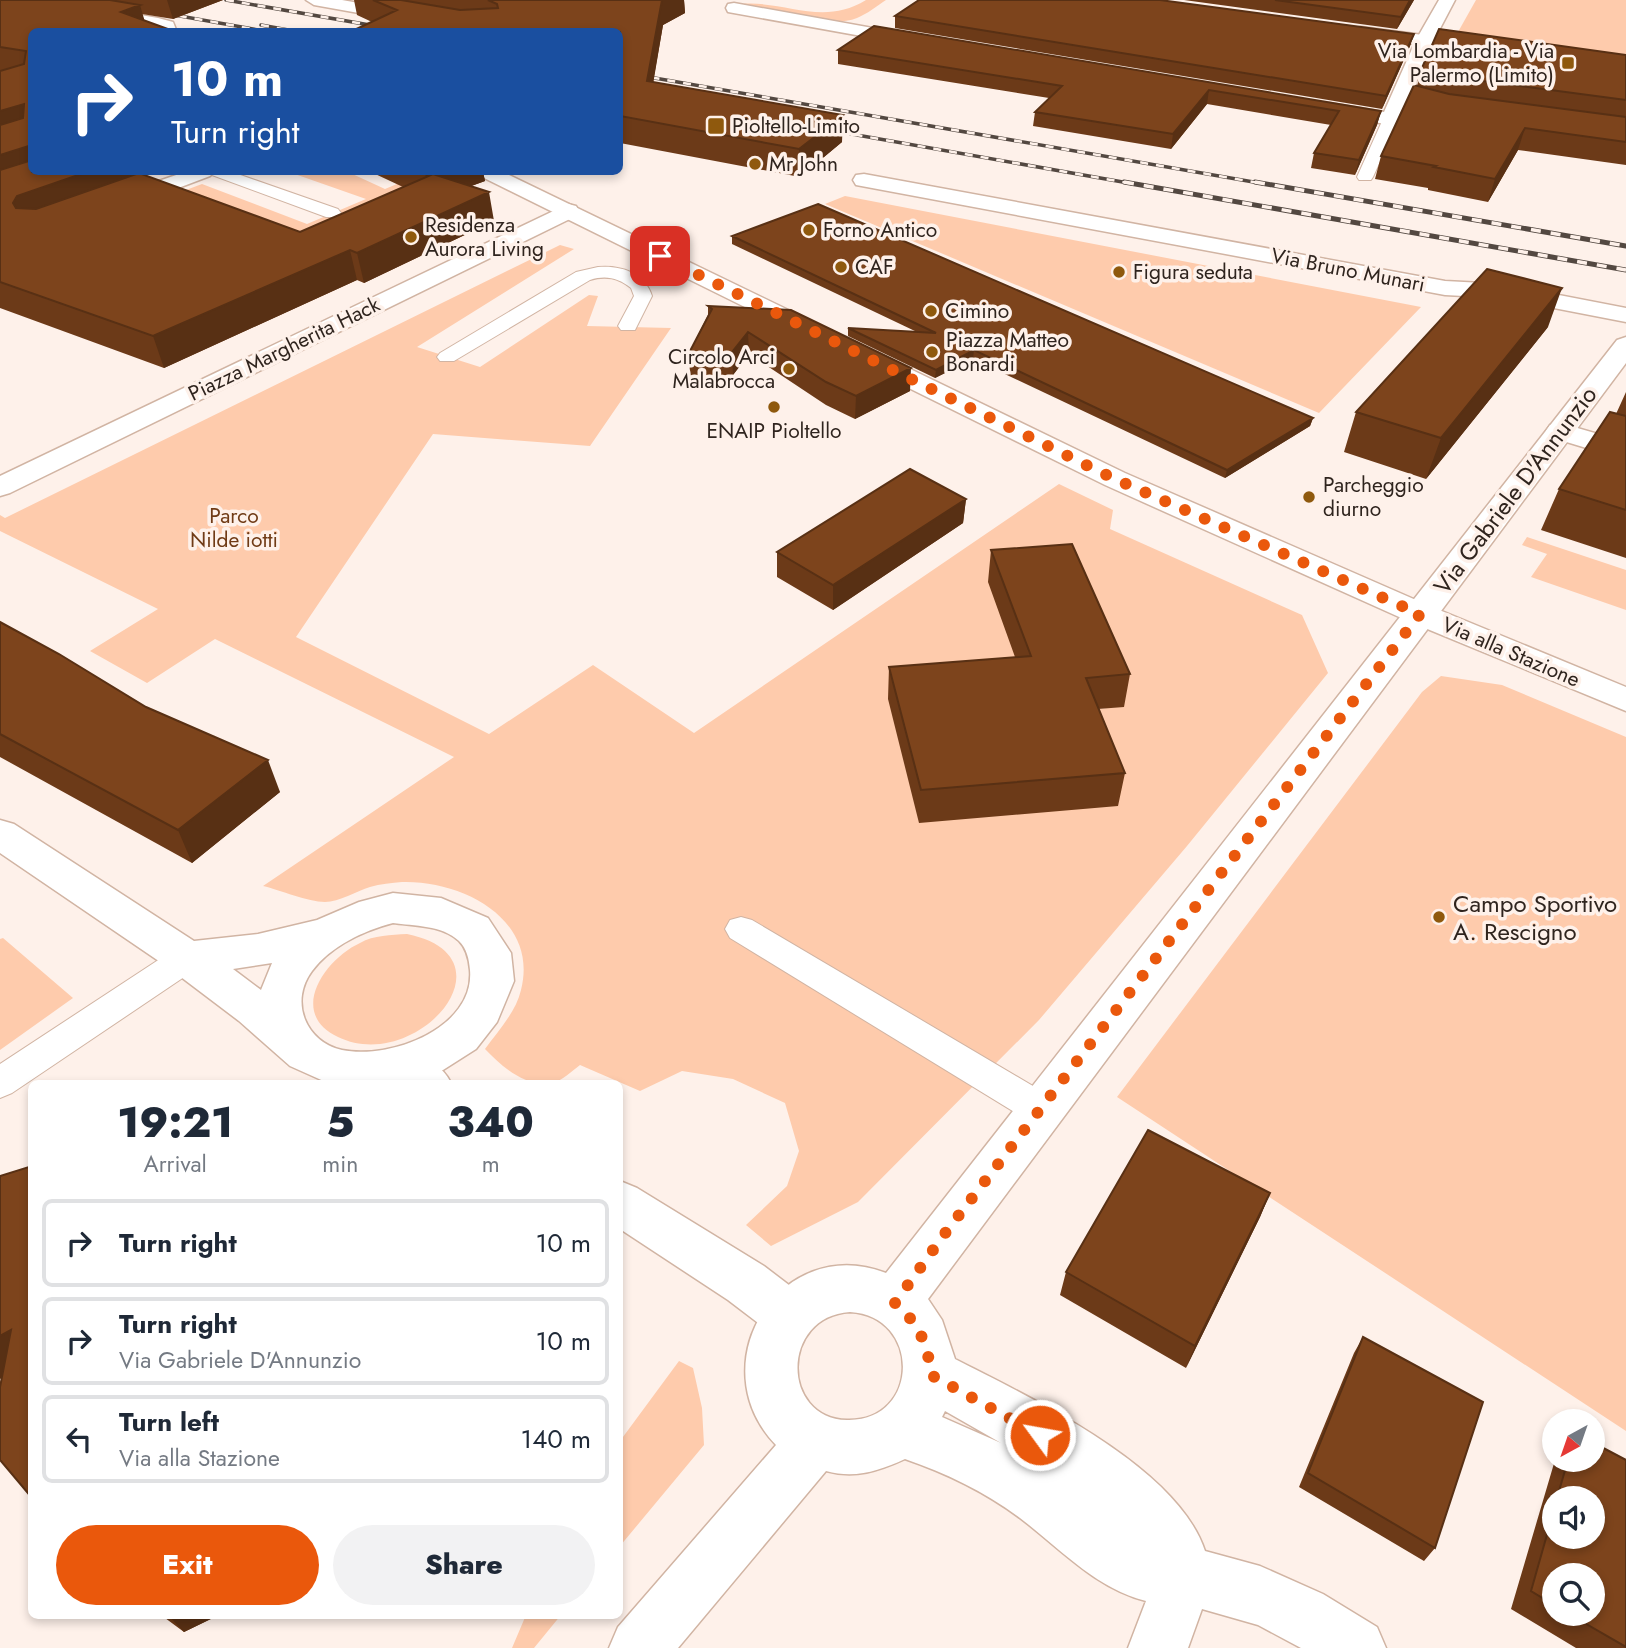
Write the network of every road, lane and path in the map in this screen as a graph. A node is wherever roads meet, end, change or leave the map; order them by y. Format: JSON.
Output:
{"nodes":[{"id":1,"x":23,"y":0,"type":"edge"},
{"id":2,"x":314,"y":0,"type":"edge"},
{"id":3,"x":1447,"y":0,"type":"edge"},
{"id":4,"x":734,"y":8,"type":"dead end"},
{"id":5,"x":422,"y":19,"type":"edge"},
{"id":6,"x":891,"y":21,"type":"dead end"},
{"id":7,"x":168,"y":28,"type":"edge"},
{"id":8,"x":1346,"y":30,"type":"edge"},
{"id":9,"x":872,"y":33,"type":"junction"},
{"id":10,"x":1425,"y":40,"type":"junction"},
{"id":11,"x":940,"y":45,"type":"edge"},
{"id":12,"x":1501,"y":50,"type":"edge"},
{"id":13,"x":1401,"y":96,"type":"junction"},
{"id":14,"x":1422,"y":102,"type":"edge"},
{"id":15,"x":1309,"y":105,"type":"edge"},
{"id":16,"x":1391,"y":119,"type":"junction"},
{"id":17,"x":195,"y":175,"type":"edge"},
{"id":18,"x":226,"y":175,"type":"edge"},
{"id":19,"x":493,"y":175,"type":"edge"},
{"id":20,"x":1365,"y":177,"type":"edge"},
{"id":21,"x":864,"y":180,"type":"dead end"},
{"id":22,"x":155,"y":189,"type":"junction"},
{"id":23,"x":180,"y":198,"type":"edge"},
{"id":24,"x":103,"y":208,"type":"edge"},
{"id":25,"x":568,"y":211,"type":"junction"},
{"id":26,"x":332,"y":213,"type":"dead end"},
{"id":27,"x":660,"y":256,"type":"junction"},
{"id":28,"x":616,"y":272,"type":"junction"},
{"id":29,"x":1624,"y":315,"type":"edge"},
{"id":30,"x":628,"y":326,"type":"dead end"},
{"id":31,"x":1626,"y":345,"type":"edge"},
{"id":32,"x":447,"y":356,"type":"dead end"},
{"id":33,"x":1560,"y":431,"type":"junction"},
{"id":34,"x":1626,"y":451,"type":"edge"},
{"id":35,"x":0,"y":487,"type":"edge"},
{"id":36,"x":1420,"y":614,"type":"junction"},
{"id":37,"x":1626,"y":700,"type":"edge"},
{"id":38,"x":0,"y":834,"type":"edge"},
{"id":39,"x":741,"y":929,"type":"dead end"},
{"id":40,"x":324,"y":934,"type":"junction"},
{"id":41,"x":187,"y":958,"type":"junction"},
{"id":42,"x":288,"y":1037,"type":"junction"},
{"id":43,"x":415,"y":1075,"type":"edge"},
{"id":44,"x":0,"y":1083,"type":"edge"},
{"id":45,"x":1042,"y":1110,"type":"junction"},
{"id":46,"x":623,"y":1205,"type":"edge"},
{"id":47,"x":895,"y":1303,"type":"junction"},
{"id":48,"x":789,"y":1315,"type":"junction"},
{"id":49,"x":931,"y":1375,"type":"junction"},
{"id":50,"x":901,"y":1430,"type":"junction"},
{"id":51,"x":817,"y":1440,"type":"junction"},
{"id":52,"x":1182,"y":1576,"type":"junction"},
{"id":53,"x":639,"y":1648,"type":"edge"},
{"id":54,"x":1158,"y":1648,"type":"edge"},
{"id":55,"x":1356,"y":1648,"type":"edge"}],
"edges":[{"from":1,"to":7,"type":"street"},
{"from":2,"to":5,"type":"street"},
{"from":3,"to":10,"type":"street"},
{"from":4,"to":9,"type":"street"},
{"from":6,"to":9,"type":"street"},
{"from":8,"to":10,"type":"street"},
{"from":9,"to":11,"type":"street"},
{"from":10,"to":12,"type":"street"},
{"from":10,"to":13,"type":"street"},
{"from":13,"to":14,"type":"street"},
{"from":13,"to":16,"type":"street"},
{"from":15,"to":16,"type":"street"},
{"from":16,"to":20,"type":"lane"},
{"from":17,"to":22,"type":"street"},
{"from":18,"to":26,"type":"lane"},
{"from":19,"to":25,"type":"street","name":"Via alla Stazione"},
{"from":21,"to":29,"type":"street","name":"Via Bruno Munari"},
{"from":22,"to":23,"type":"lane"},
{"from":22,"to":24,"type":"street"},
{"from":25,"to":27,"type":"street","name":"Via alla Stazione"},
{"from":25,"to":35,"type":"street","name":"Piazza Margherita Hack"},
{"from":27,"to":28,"type":"lane"},
{"from":27,"to":36,"type":"street","name":"Via alla Stazione"},
{"from":28,"to":30,"type":"lane"},
{"from":28,"to":32,"type":"lane"},
{"from":31,"to":33,"type":"street","name":"Via Gabriele D'Annunzio"},
{"from":33,"to":34,"type":"street"},
{"from":33,"to":36,"type":"street","name":"Via Gabriele D'Annunzio"},
{"from":36,"to":37,"type":"street","name":"Via alla Stazione"},
{"from":36,"to":45,"type":"street","name":"Via Gabriele D'Annunzio"},
{"from":38,"to":41,"type":"street"},
{"from":39,"to":45,"type":"lane"},
{"from":40,"to":41,"type":"street"},
{"from":40,"to":42,"type":"street"},
{"from":40,"to":43,"type":"street"},
{"from":41,"to":42,"type":"street"},
{"from":41,"to":44,"type":"lane"},
{"from":42,"to":43,"type":"street"},
{"from":45,"to":47,"type":"street","name":"Via Gabriele D'Annunzio"},
{"from":46,"to":48,"type":"street"},
{"from":47,"to":48,"type":"street"},
{"from":47,"to":49,"type":"street"},
{"from":48,"to":51,"type":"street"},
{"from":49,"to":50,"type":"street"},
{"from":49,"to":52,"type":"street"},
{"from":50,"to":51,"type":"street"},
{"from":50,"to":52,"type":"street"},
{"from":51,"to":53,"type":"street"},
{"from":52,"to":54,"type":"street"},
{"from":52,"to":55,"type":"street"}]}
